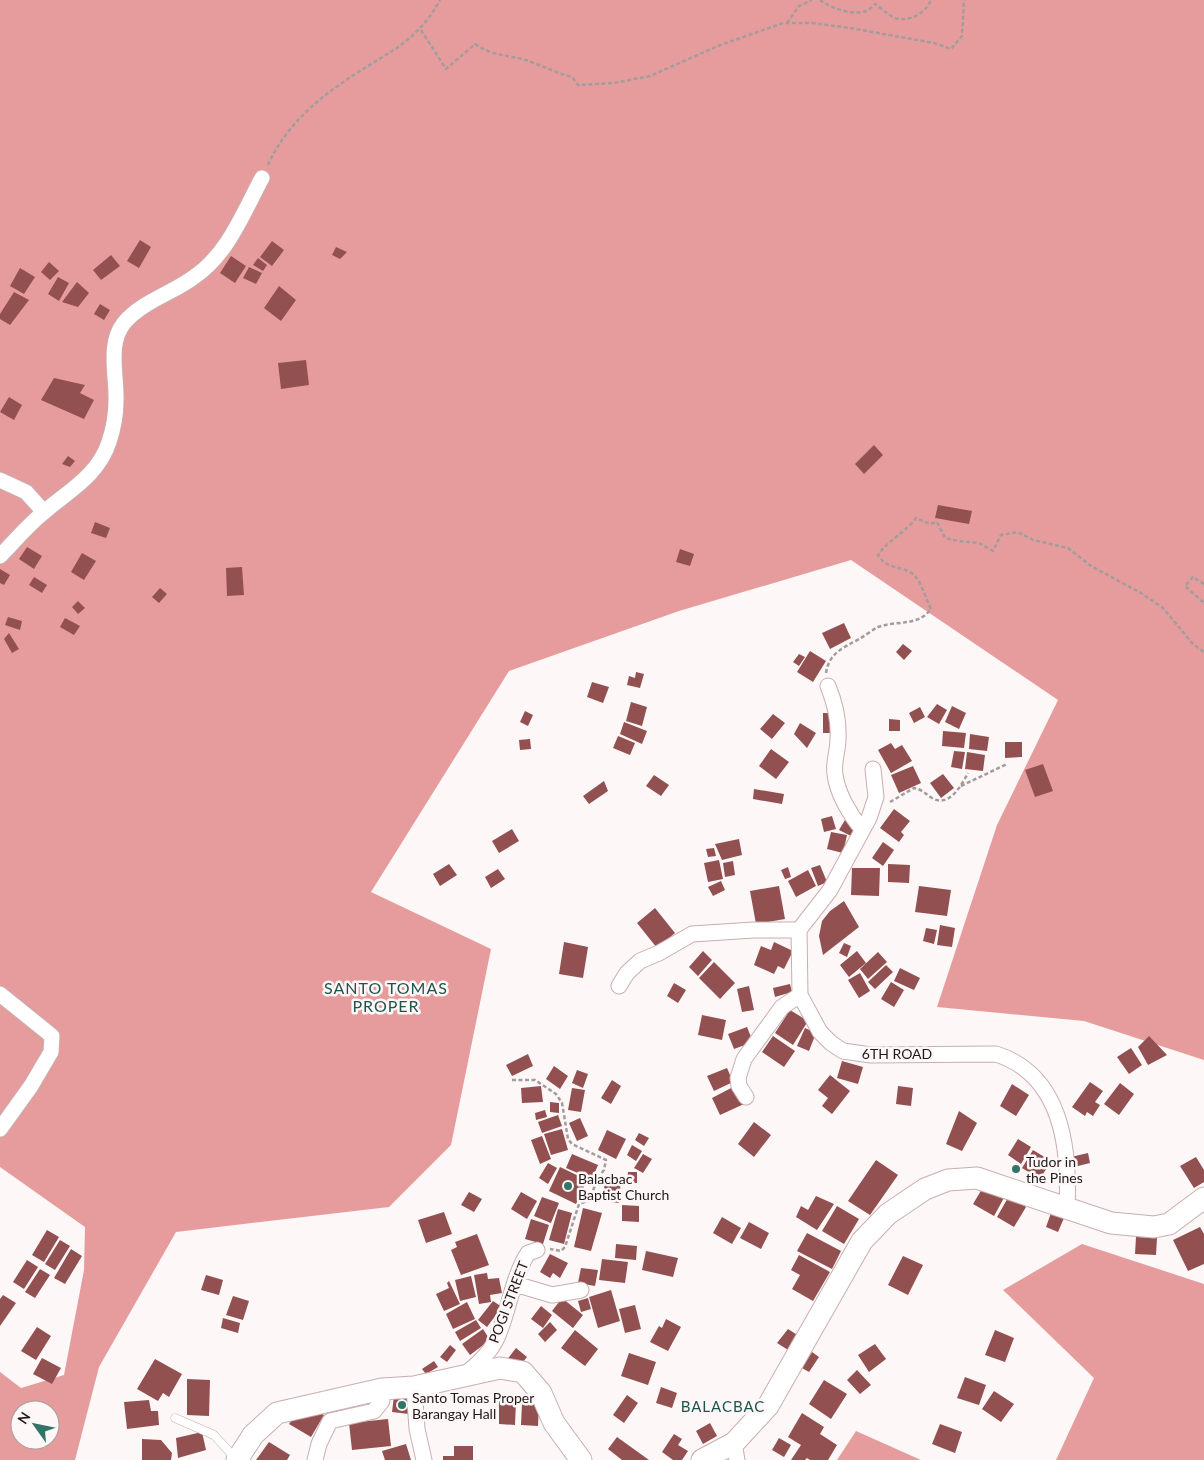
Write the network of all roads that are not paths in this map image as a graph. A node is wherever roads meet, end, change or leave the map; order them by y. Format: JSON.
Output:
{"nodes":[{"id":1,"x":262,"y":178,"type":"road end"},
{"id":2,"x":0,"y":480,"type":"edge"},
{"id":3,"x":44,"y":512,"type":"junction"},
{"id":4,"x":0,"y":556,"type":"edge"},
{"id":5,"x":828,"y":686,"type":"road end"},
{"id":6,"x":874,"y":769,"type":"dead end"},
{"id":7,"x":866,"y":823,"type":"junction"},
{"id":8,"x":799,"y":930,"type":"junction"},
{"id":9,"x":619,"y":986,"type":"dead end"},
{"id":10,"x":0,"y":994,"type":"edge"},
{"id":11,"x":800,"y":995,"type":"junction"},
{"id":12,"x":746,"y":1097,"type":"dead end"},
{"id":13,"x":0,"y":1129,"type":"edge"},
{"id":14,"x":1204,"y":1198,"type":"edge"},
{"id":15,"x":1066,"y":1208,"type":"junction"},
{"id":16,"x":536,"y":1250,"type":"road end"},
{"id":17,"x":515,"y":1284,"type":"junction"},
{"id":18,"x":581,"y":1290,"type":"dead end"},
{"id":19,"x":460,"y":1378,"type":"junction"},
{"id":20,"x":414,"y":1387,"type":"junction"},
{"id":21,"x":382,"y":1389,"type":"junction"},
{"id":22,"x":175,"y":1418,"type":"dead end"},
{"id":23,"x":736,"y":1451,"type":"edge"},
{"id":24,"x":236,"y":1460,"type":"edge"},
{"id":25,"x":315,"y":1460,"type":"edge"},
{"id":26,"x":424,"y":1460,"type":"edge"},
{"id":27,"x":581,"y":1460,"type":"edge"},
{"id":28,"x":702,"y":1460,"type":"edge"}],
"edges":[{"from":1,"to":3,"type":"street"},
{"from":2,"to":3,"type":"street"},
{"from":3,"to":4,"type":"street"},
{"from":5,"to":7,"type":"street"},
{"from":6,"to":7,"type":"street"},
{"from":7,"to":8,"type":"street"},
{"from":8,"to":9,"type":"street"},
{"from":8,"to":11,"type":"street","name":"6TH ROAD"},
{"from":10,"to":13,"type":"street"},
{"from":11,"to":12,"type":"street"},
{"from":11,"to":15,"type":"street","name":"6TH ROAD"},
{"from":14,"to":15,"type":"main road"},
{"from":15,"to":23,"type":"main road"},
{"from":16,"to":17,"type":"street","name":"POGI STREET"},
{"from":17,"to":18,"type":"street"},
{"from":17,"to":19,"type":"street","name":"POGI STREET"},
{"from":19,"to":20,"type":"main road"},
{"from":19,"to":27,"type":"main road"},
{"from":20,"to":21,"type":"main road"},
{"from":20,"to":26,"type":"street"},
{"from":21,"to":24,"type":"main road"},
{"from":21,"to":25,"type":"street"},
{"from":22,"to":24,"type":"lane"},
{"from":23,"to":28,"type":"main road"}]}
